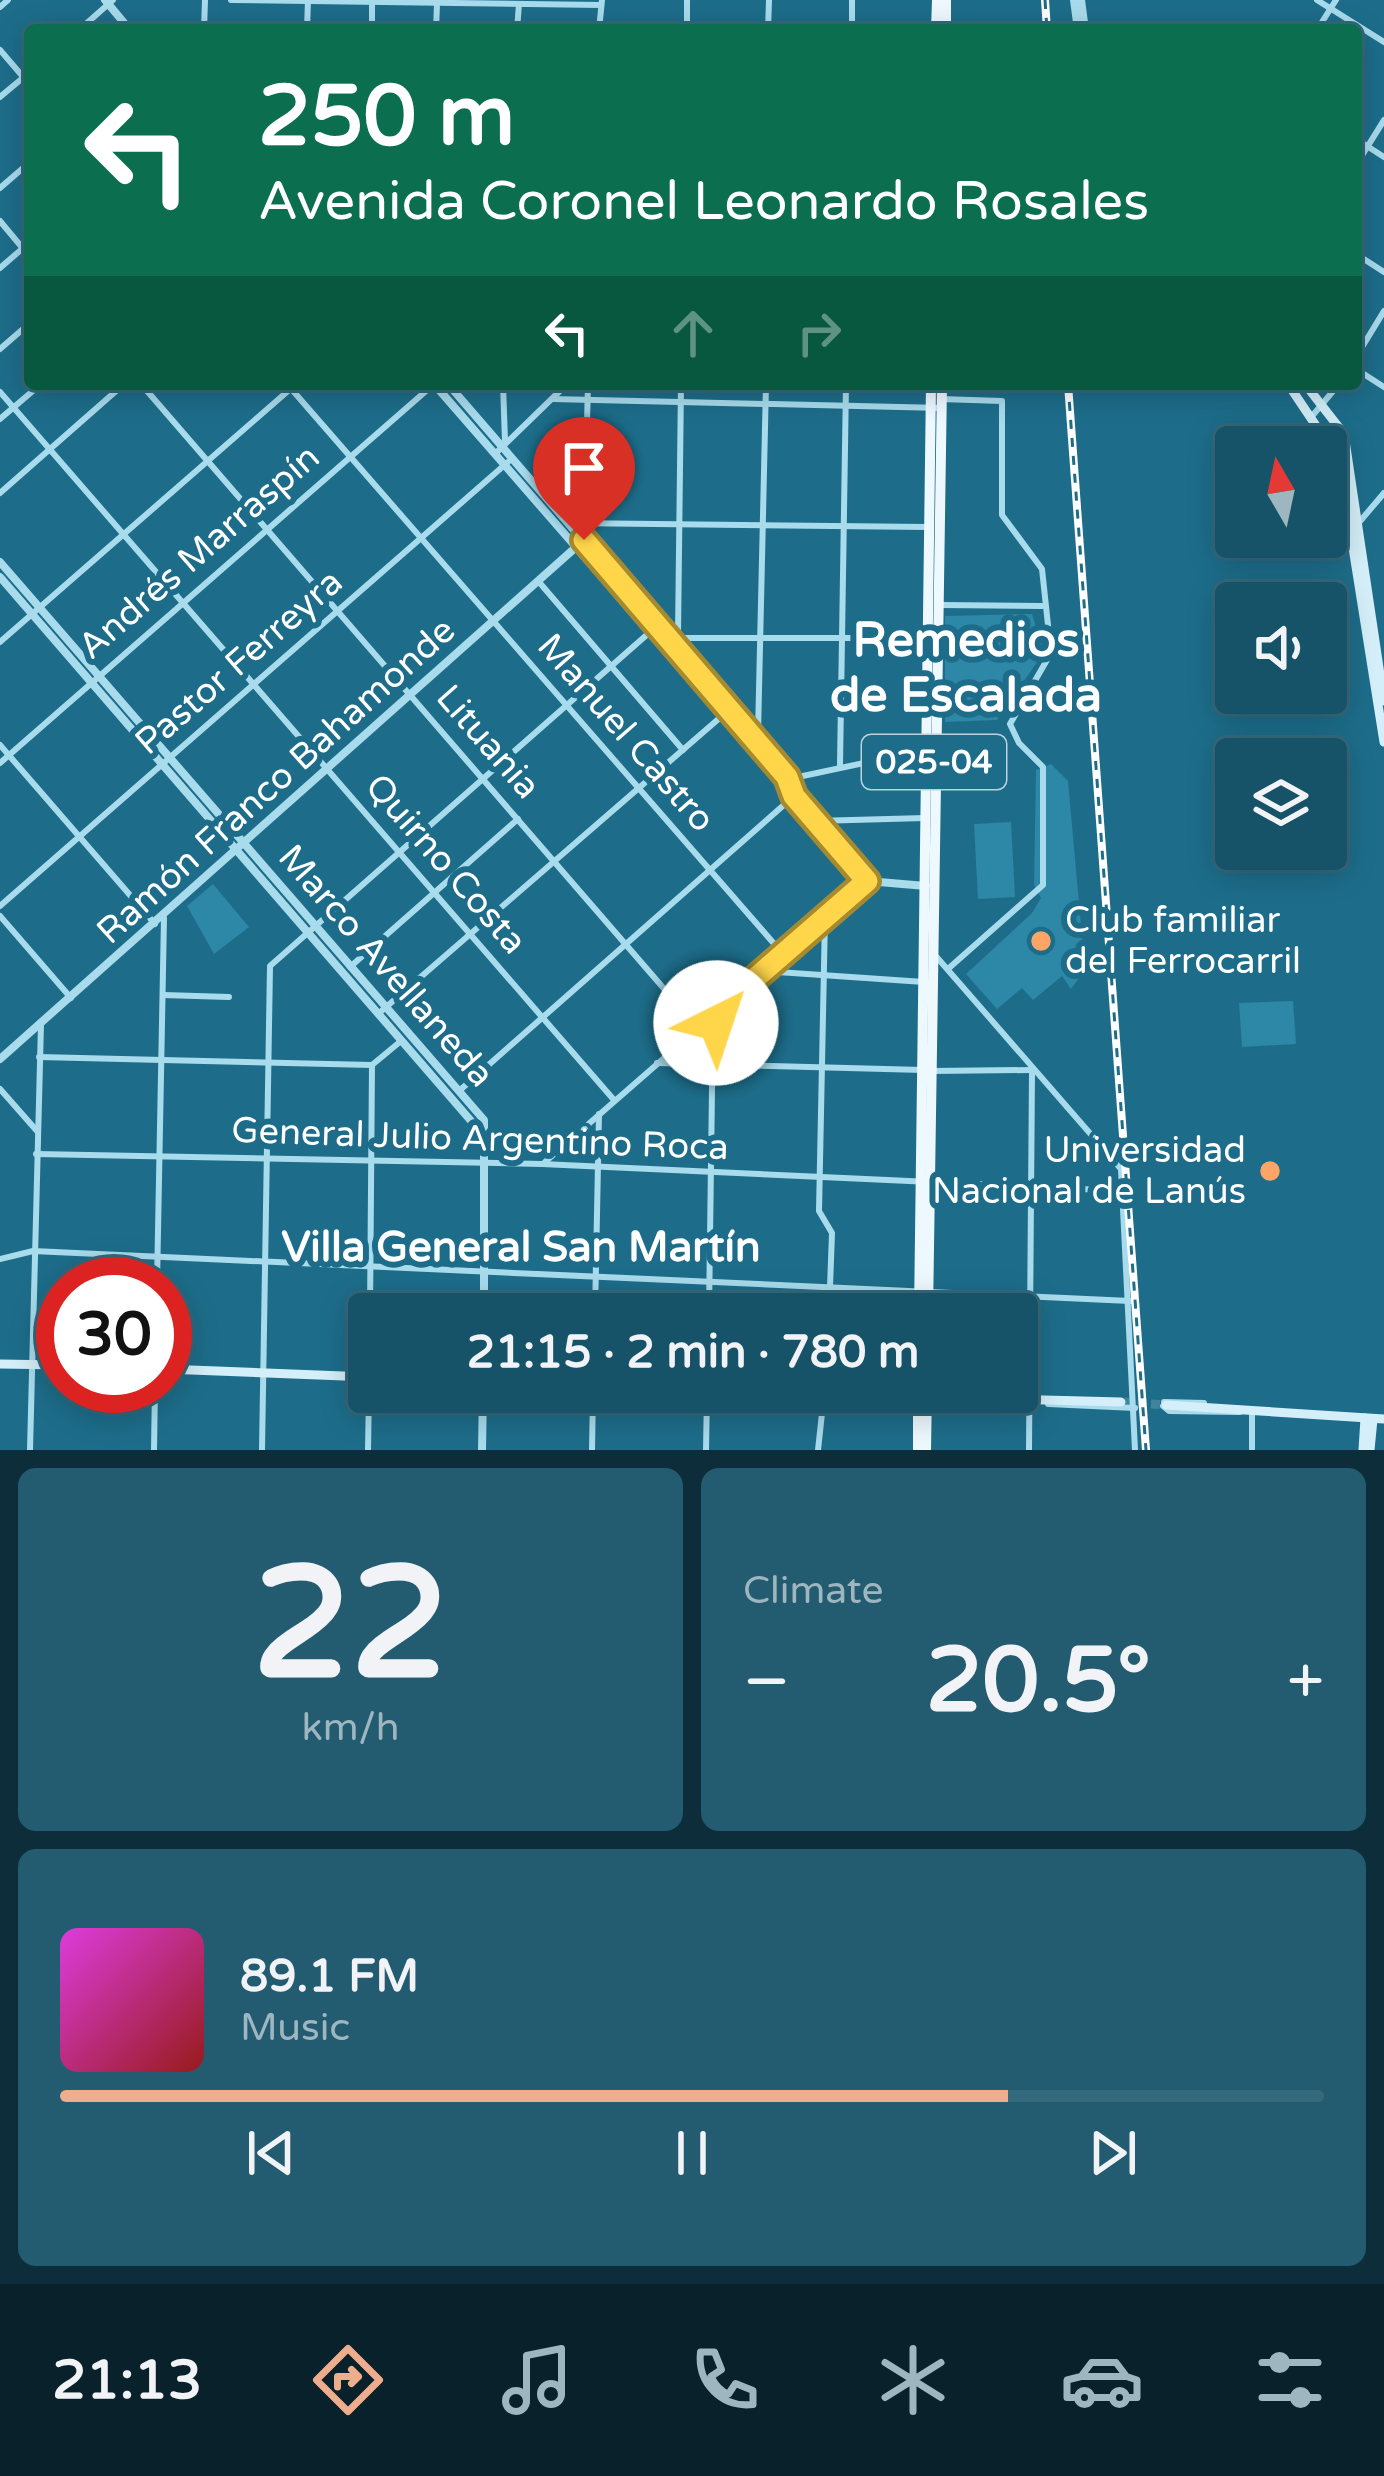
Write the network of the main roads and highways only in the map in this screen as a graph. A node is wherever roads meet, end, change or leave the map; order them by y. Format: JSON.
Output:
{"nodes":[{"id":1,"x":932,"y":390,"type":"edge"},
{"id":2,"x":940,"y":390,"type":"edge"},
{"id":3,"x":1293,"y":390,"type":"edge"},
{"id":4,"x":1310,"y":390,"type":"edge"},
{"id":5,"x":936,"y":404,"type":"junction"},
{"id":6,"x":1356,"y":526,"type":"junction"},
{"id":7,"x":933,"y":527,"type":"junction"},
{"id":8,"x":932,"y":638,"type":"junction"},
{"id":9,"x":1379,"y":676,"type":"edge"},
{"id":10,"x":1384,"y":701,"type":"edge"},
{"id":11,"x":1384,"y":742,"type":"edge"},
{"id":12,"x":929,"y":886,"type":"junction"},
{"id":13,"x":927,"y":1071,"type":"junction"},
{"id":14,"x":924,"y":1293,"type":"edge"},
{"id":15,"x":0,"y":1364,"type":"edge"},
{"id":16,"x":36,"y":1364,"type":"edge"},
{"id":17,"x":192,"y":1370,"type":"edge"},
{"id":18,"x":348,"y":1376,"type":"edge"},
{"id":19,"x":1038,"y":1401,"type":"edge"},
{"id":20,"x":1121,"y":1402,"type":"tunnel mouth"},
{"id":21,"x":1166,"y":1405,"type":"tunnel mouth"},
{"id":22,"x":923,"y":1413,"type":"edge"},
{"id":23,"x":1374,"y":1419,"type":"edge"},
{"id":24,"x":922,"y":1450,"type":"edge"},
{"id":25,"x":1367,"y":1450,"type":"edge"}],
"edges":[{"from":1,"to":5,"type":"main road","number":"025-04"},
{"from":2,"to":5,"type":"main road","number":"025-04"},
{"from":3,"to":6,"type":"main road"},
{"from":4,"to":6,"type":"main road"},
{"from":5,"to":7,"type":"main road","number":"025-04"},
{"from":6,"to":9,"type":"main road"},
{"from":7,"to":8,"type":"main road","number":"025-04"},
{"from":7,"to":8,"type":"main road","number":"025-04"},
{"from":8,"to":12,"type":"main road","number":"025-04"},
{"from":8,"to":12,"type":"main road","number":"025-04"},
{"from":9,"to":10,"type":"main road"},
{"from":9,"to":11,"type":"main road"},
{"from":12,"to":13,"type":"main road","number":"025-04"},
{"from":12,"to":13,"type":"main road","number":"025-04"},
{"from":13,"to":14,"type":"main road","number":"025-04"},
{"from":15,"to":16,"type":"main road"},
{"from":17,"to":18,"type":"main road"},
{"from":19,"to":20,"type":"main road"},
{"from":21,"to":23,"type":"main road"},
{"from":22,"to":24,"type":"main road"},
{"from":23,"to":25,"type":"main road"}]}
